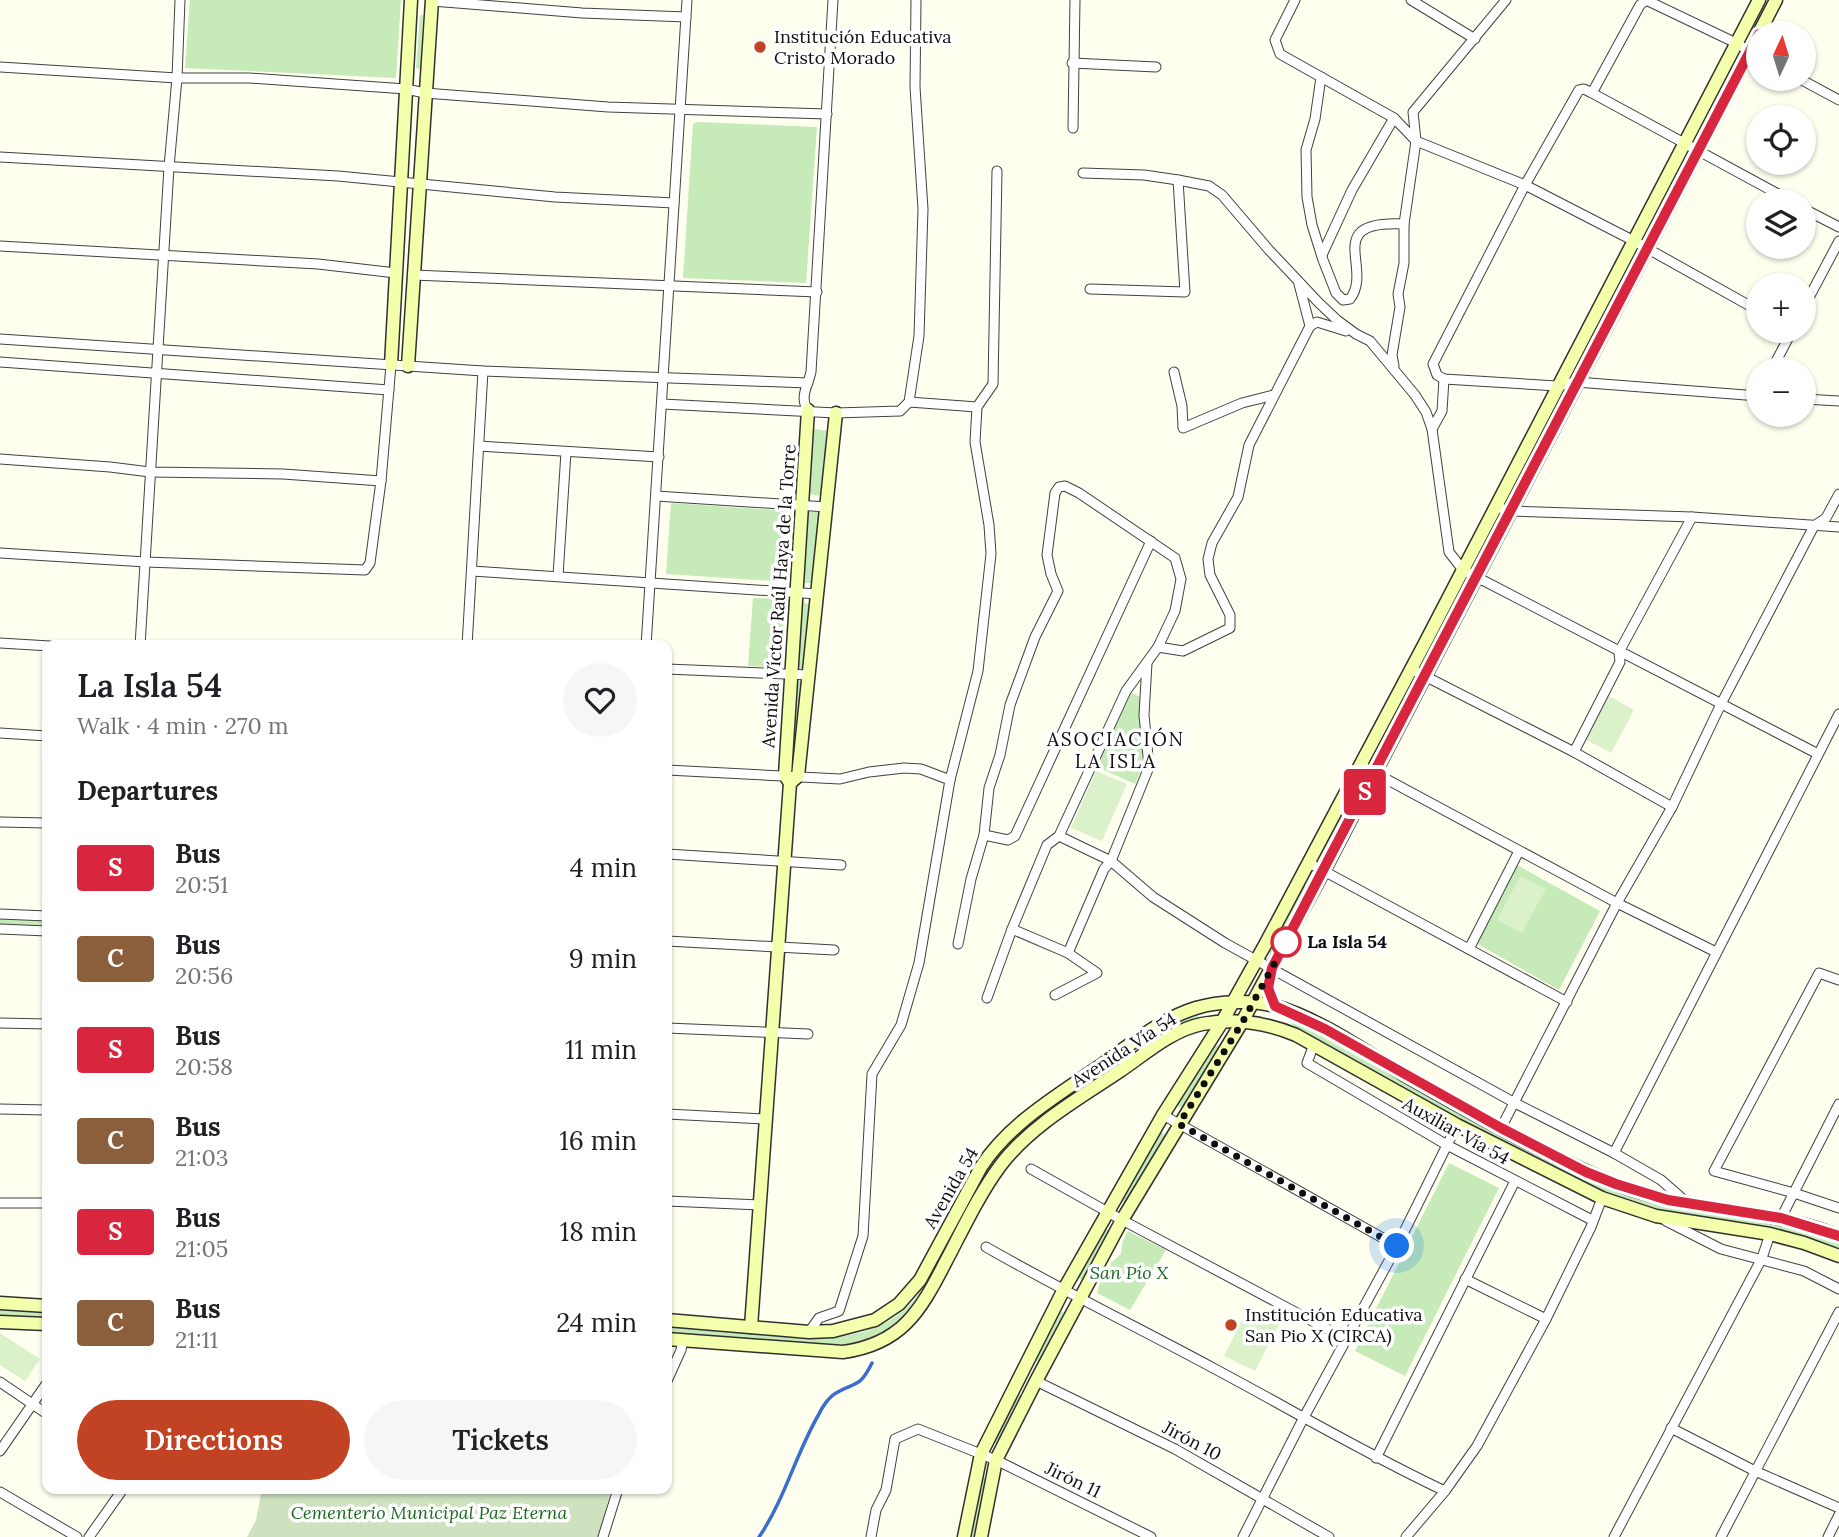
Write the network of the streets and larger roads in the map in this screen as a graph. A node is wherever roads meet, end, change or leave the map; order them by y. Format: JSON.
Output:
{"nodes":[{"id":1,"x":180,"y":0,"type":"edge"},
{"id":2,"x":411,"y":0,"type":"edge"},
{"id":3,"x":687,"y":0,"type":"edge"},
{"id":4,"x":833,"y":0,"type":"edge"},
{"id":5,"x":916,"y":0,"type":"edge"},
{"id":6,"x":1075,"y":0,"type":"edge"},
{"id":7,"x":1295,"y":0,"type":"edge"},
{"id":8,"x":1411,"y":0,"type":"edge"},
{"id":9,"x":1506,"y":0,"type":"edge"},
{"id":10,"x":1759,"y":0,"type":"edge"},
{"id":11,"x":1776,"y":0,"type":"edge"},
{"id":12,"x":432,"y":1,"type":"edge"},
{"id":13,"x":686,"y":17,"type":"junction"},
{"id":14,"x":1765,"y":21,"type":"edge"},
{"id":15,"x":1475,"y":39,"type":"junction"},
{"id":16,"x":1736,"y":43,"type":"junction"},
{"id":17,"x":1746,"y":49,"type":"edge"},
{"id":18,"x":1072,"y":64,"type":"junction"},
{"id":19,"x":0,"y":67,"type":"edge"},
{"id":20,"x":1156,"y":67,"type":"dead end"},
{"id":21,"x":1746,"y":68,"type":"edge"},
{"id":22,"x":1321,"y":77,"type":"junction"},
{"id":23,"x":177,"y":78,"type":"junction"},
{"id":24,"x":1816,"y":88,"type":"edge"},
{"id":25,"x":406,"y":89,"type":"junction"},
{"id":26,"x":425,"y":93,"type":"junction"},
{"id":27,"x":1592,"y":93,"type":"junction"},
{"id":28,"x":1839,"y":100,"type":"edge"},
{"id":29,"x":681,"y":110,"type":"junction"},
{"id":30,"x":827,"y":114,"type":"junction"},
{"id":31,"x":1394,"y":118,"type":"junction"},
{"id":32,"x":1073,"y":128,"type":"dead end"},
{"id":33,"x":1416,"y":141,"type":"junction"},
{"id":34,"x":1684,"y":144,"type":"junction"},
{"id":35,"x":1698,"y":151,"type":"junction"},
{"id":36,"x":0,"y":157,"type":"edge"},
{"id":37,"x":169,"y":167,"type":"junction"},
{"id":38,"x":997,"y":171,"type":"dead end"},
{"id":39,"x":1083,"y":173,"type":"dead end"},
{"id":40,"x":1178,"y":180,"type":"junction"},
{"id":41,"x":401,"y":182,"type":"junction"},
{"id":42,"x":419,"y":185,"type":"junction"},
{"id":43,"x":1525,"y":185,"type":"junction"},
{"id":44,"x":1769,"y":189,"type":"edge"},
{"id":45,"x":674,"y":203,"type":"junction"},
{"id":46,"x":1816,"y":215,"type":"edge"},
{"id":47,"x":1404,"y":224,"type":"junction"},
{"id":48,"x":1839,"y":227,"type":"edge"},
{"id":49,"x":1634,"y":241,"type":"junction"},
{"id":50,"x":1839,"y":241,"type":"edge"},
{"id":51,"x":0,"y":246,"type":"edge"},
{"id":52,"x":1646,"y":248,"type":"junction"},
{"id":53,"x":1322,"y":255,"type":"junction"},
{"id":54,"x":164,"y":257,"type":"junction"},
{"id":55,"x":396,"y":272,"type":"junction"},
{"id":56,"x":413,"y":275,"type":"junction"},
{"id":57,"x":1298,"y":280,"type":"junction"},
{"id":58,"x":1816,"y":284,"type":"edge"},
{"id":59,"x":669,"y":287,"type":"junction"},
{"id":60,"x":1090,"y":289,"type":"dead end"},
{"id":61,"x":817,"y":292,"type":"junction"},
{"id":62,"x":1746,"y":304,"type":"edge"},
{"id":63,"x":1310,"y":326,"type":"junction"},
{"id":64,"x":1356,"y":334,"type":"junction"},
{"id":65,"x":0,"y":339,"type":"edge"},
{"id":66,"x":158,"y":349,"type":"junction"},
{"id":67,"x":0,"y":362,"type":"edge"},
{"id":68,"x":391,"y":365,"type":"junction"},
{"id":69,"x":408,"y":366,"type":"junction"},
{"id":70,"x":1394,"y":368,"type":"junction"},
{"id":71,"x":482,"y":371,"type":"junction"},
{"id":72,"x":1174,"y":372,"type":"dead end"},
{"id":73,"x":156,"y":374,"type":"junction"},
{"id":74,"x":663,"y":379,"type":"junction"},
{"id":75,"x":1444,"y":379,"type":"junction"},
{"id":76,"x":1576,"y":382,"type":"junction"},
{"id":77,"x":808,"y":383,"type":"junction"},
{"id":78,"x":1557,"y":386,"type":"junction"},
{"id":79,"x":389,"y":390,"type":"junction"},
{"id":80,"x":1274,"y":395,"type":"junction"},
{"id":81,"x":1746,"y":395,"type":"edge"},
{"id":82,"x":1816,"y":400,"type":"edge"},
{"id":83,"x":1839,"y":401,"type":"edge"},
{"id":84,"x":909,"y":402,"type":"junction"},
{"id":85,"x":662,"y":404,"type":"junction"},
{"id":86,"x":977,"y":407,"type":"junction"},
{"id":87,"x":808,"y":410,"type":"junction"},
{"id":88,"x":836,"y":413,"type":"junction"},
{"id":89,"x":1432,"y":429,"type":"junction"},
{"id":90,"x":479,"y":446,"type":"junction"},
{"id":91,"x":566,"y":452,"type":"junction"},
{"id":92,"x":659,"y":457,"type":"junction"},
{"id":93,"x":0,"y":459,"type":"edge"},
{"id":94,"x":150,"y":472,"type":"junction"},
{"id":95,"x":381,"y":481,"type":"junction"},
{"id":96,"x":1839,"y":494,"type":"edge"},
{"id":97,"x":656,"y":496,"type":"junction"},
{"id":98,"x":803,"y":505,"type":"junction"},
{"id":99,"x":827,"y":506,"type":"junction"},
{"id":100,"x":1496,"y":507,"type":"junction"},
{"id":101,"x":1511,"y":511,"type":"junction"},
{"id":102,"x":1692,"y":517,"type":"junction"},
{"id":103,"x":1814,"y":526,"type":"junction"},
{"id":104,"x":1839,"y":527,"type":"edge"},
{"id":105,"x":1151,"y":541,"type":"junction"},
{"id":106,"x":0,"y":553,"type":"edge"},
{"id":107,"x":146,"y":562,"type":"junction"},
{"id":108,"x":1463,"y":570,"type":"junction"},
{"id":109,"x":472,"y":572,"type":"junction"},
{"id":110,"x":558,"y":576,"type":"junction"},
{"id":111,"x":1476,"y":577,"type":"junction"},
{"id":112,"x":650,"y":582,"type":"junction"},
{"id":113,"x":797,"y":592,"type":"junction"},
{"id":114,"x":817,"y":594,"type":"junction"},
{"id":115,"x":140,"y":640,"type":"edge"},
{"id":116,"x":467,"y":640,"type":"edge"},
{"id":117,"x":646,"y":640,"type":"edge"},
{"id":118,"x":0,"y":643,"type":"edge"},
{"id":119,"x":42,"y":646,"type":"edge"},
{"id":120,"x":1158,"y":647,"type":"junction"},
{"id":121,"x":1619,"y":652,"type":"junction"},
{"id":122,"x":1147,"y":661,"type":"junction"},
{"id":123,"x":672,"y":669,"type":"edge"},
{"id":124,"x":1411,"y":669,"type":"junction"},
{"id":125,"x":792,"y":676,"type":"junction"},
{"id":126,"x":808,"y":676,"type":"junction"},
{"id":127,"x":1424,"y":676,"type":"junction"},
{"id":128,"x":1721,"y":704,"type":"junction"},
{"id":129,"x":1839,"y":713,"type":"edge"},
{"id":130,"x":0,"y":733,"type":"edge"},
{"id":131,"x":42,"y":736,"type":"edge"},
{"id":132,"x":1574,"y":752,"type":"junction"},
{"id":133,"x":1818,"y":754,"type":"junction"},
{"id":134,"x":1360,"y":765,"type":"junction"},
{"id":135,"x":672,"y":770,"type":"edge"},
{"id":136,"x":1374,"y":772,"type":"junction"},
{"id":137,"x":791,"y":778,"type":"junction"},
{"id":138,"x":950,"y":780,"type":"junction"},
{"id":139,"x":1672,"y":807,"type":"junction"},
{"id":140,"x":0,"y":822,"type":"edge"},
{"id":141,"x":42,"y":823,"type":"edge"},
{"id":142,"x":984,"y":835,"type":"junction"},
{"id":143,"x":1059,"y":836,"type":"junction"},
{"id":144,"x":1519,"y":851,"type":"junction"},
{"id":145,"x":672,"y":854,"type":"edge"},
{"id":146,"x":785,"y":860,"type":"junction"},
{"id":147,"x":1111,"y":861,"type":"junction"},
{"id":148,"x":1309,"y":863,"type":"junction"},
{"id":149,"x":841,"y":865,"type":"dead end"},
{"id":150,"x":1324,"y":871,"type":"junction"},
{"id":151,"x":1617,"y":903,"type":"junction"},
{"id":152,"x":0,"y":914,"type":"edge"},
{"id":153,"x":42,"y":916,"type":"edge"},
{"id":154,"x":0,"y":929,"type":"edge"},
{"id":155,"x":1012,"y":929,"type":"junction"},
{"id":156,"x":42,"y":931,"type":"edge"},
{"id":157,"x":672,"y":941,"type":"edge"},
{"id":158,"x":958,"y":944,"type":"dead end"},
{"id":159,"x":777,"y":947,"type":"junction"},
{"id":160,"x":1469,"y":949,"type":"junction"},
{"id":161,"x":834,"y":950,"type":"dead end"},
{"id":162,"x":1716,"y":952,"type":"junction"},
{"id":163,"x":1068,"y":953,"type":"junction"},
{"id":164,"x":1256,"y":960,"type":"junction"},
{"id":165,"x":1272,"y":968,"type":"junction"},
{"id":166,"x":1839,"y":980,"type":"edge"},
{"id":167,"x":1055,"y":995,"type":"dead end"},
{"id":168,"x":987,"y":998,"type":"dead end"},
{"id":169,"x":1567,"y":1002,"type":"junction"},
{"id":170,"x":1232,"y":1003,"type":"junction"},
{"id":171,"x":1252,"y":1004,"type":"junction"},
{"id":172,"x":1275,"y":1006,"type":"junction"},
{"id":173,"x":1222,"y":1022,"type":"junction"},
{"id":174,"x":0,"y":1023,"type":"edge"},
{"id":175,"x":1242,"y":1023,"type":"junction"},
{"id":176,"x":42,"y":1024,"type":"edge"},
{"id":177,"x":672,"y":1028,"type":"edge"},
{"id":178,"x":771,"y":1033,"type":"junction"},
{"id":179,"x":808,"y":1034,"type":"dead end"},
{"id":180,"x":1314,"y":1044,"type":"junction"},
{"id":181,"x":1515,"y":1103,"type":"junction"},
{"id":182,"x":1839,"y":1104,"type":"edge"},
{"id":183,"x":0,"y":1109,"type":"edge"},
{"id":184,"x":42,"y":1111,"type":"edge"},
{"id":185,"x":672,"y":1114,"type":"edge"},
{"id":186,"x":1163,"y":1115,"type":"junction"},
{"id":187,"x":765,"y":1119,"type":"junction"},
{"id":188,"x":1179,"y":1124,"type":"junction"},
{"id":189,"x":1457,"y":1125,"type":"junction"},
{"id":190,"x":1501,"y":1128,"type":"junction"},
{"id":191,"x":1447,"y":1145,"type":"junction"},
{"id":192,"x":1614,"y":1153,"type":"junction"},
{"id":193,"x":1031,"y":1169,"type":"dead end"},
{"id":194,"x":1515,"y":1181,"type":"junction"},
{"id":195,"x":1794,"y":1192,"type":"junction"},
{"id":196,"x":1602,"y":1198,"type":"junction"},
{"id":197,"x":672,"y":1200,"type":"edge"},
{"id":198,"x":0,"y":1203,"type":"edge"},
{"id":199,"x":42,"y":1203,"type":"edge"},
{"id":200,"x":1688,"y":1203,"type":"junction"},
{"id":201,"x":760,"y":1205,"type":"junction"},
{"id":202,"x":1839,"y":1208,"type":"edge"},
{"id":203,"x":1108,"y":1212,"type":"junction"},
{"id":204,"x":1656,"y":1216,"type":"junction"},
{"id":205,"x":1781,"y":1218,"type":"junction"},
{"id":206,"x":1122,"y":1220,"type":"junction"},
{"id":207,"x":1592,"y":1220,"type":"junction"},
{"id":208,"x":1770,"y":1234,"type":"junction"},
{"id":209,"x":1839,"y":1236,"type":"edge"},
{"id":210,"x":1397,"y":1246,"type":"junction"},
{"id":211,"x":986,"y":1247,"type":"dead end"},
{"id":212,"x":1839,"y":1256,"type":"edge"},
{"id":213,"x":1762,"y":1258,"type":"junction"},
{"id":214,"x":1465,"y":1279,"type":"junction"},
{"id":215,"x":1839,"y":1289,"type":"edge"},
{"id":216,"x":1063,"y":1292,"type":"junction"},
{"id":217,"x":1079,"y":1298,"type":"junction"},
{"id":218,"x":0,"y":1303,"type":"edge"},
{"id":219,"x":42,"y":1306,"type":"edge"},
{"id":220,"x":1839,"y":1312,"type":"edge"},
{"id":221,"x":1546,"y":1319,"type":"junction"},
{"id":222,"x":672,"y":1320,"type":"edge"},
{"id":223,"x":0,"y":1322,"type":"edge"},
{"id":224,"x":42,"y":1324,"type":"edge"},
{"id":225,"x":751,"y":1328,"type":"junction"},
{"id":226,"x":809,"y":1332,"type":"junction"},
{"id":227,"x":672,"y":1339,"type":"edge"},
{"id":228,"x":1346,"y":1339,"type":"junction"},
{"id":229,"x":683,"y":1340,"type":"junction"},
{"id":230,"x":672,"y":1370,"type":"edge"},
{"id":231,"x":1021,"y":1373,"type":"junction"},
{"id":232,"x":1035,"y":1381,"type":"junction"},
{"id":233,"x":0,"y":1382,"type":"edge"},
{"id":234,"x":42,"y":1390,"type":"edge"},
{"id":235,"x":33,"y":1404,"type":"junction"},
{"id":236,"x":42,"y":1410,"type":"edge"},
{"id":237,"x":1303,"y":1419,"type":"junction"},
{"id":238,"x":1671,"y":1428,"type":"junction"},
{"id":239,"x":0,"y":1451,"type":"edge"},
{"id":240,"x":981,"y":1454,"type":"junction"},
{"id":241,"x":1376,"y":1458,"type":"junction"},
{"id":242,"x":996,"y":1460,"type":"junction"},
{"id":243,"x":1755,"y":1471,"type":"junction"},
{"id":244,"x":0,"y":1492,"type":"edge"},
{"id":245,"x":1445,"y":1492,"type":"junction"},
{"id":246,"x":119,"y":1494,"type":"edge"},
{"id":247,"x":616,"y":1494,"type":"edge"},
{"id":248,"x":1264,"y":1499,"type":"junction"},
{"id":249,"x":1839,"y":1508,"type":"edge"},
{"id":250,"x":1839,"y":1515,"type":"edge"},
{"id":251,"x":77,"y":1537,"type":"edge"},
{"id":252,"x":89,"y":1537,"type":"edge"},
{"id":253,"x":603,"y":1537,"type":"edge"},
{"id":254,"x":871,"y":1537,"type":"edge"},
{"id":255,"x":964,"y":1537,"type":"edge"},
{"id":256,"x":981,"y":1537,"type":"edge"},
{"id":257,"x":1152,"y":1537,"type":"edge"},
{"id":258,"x":1243,"y":1537,"type":"edge"},
{"id":259,"x":1329,"y":1537,"type":"edge"},
{"id":260,"x":1406,"y":1537,"type":"edge"},
{"id":261,"x":1614,"y":1537,"type":"edge"},
{"id":262,"x":1721,"y":1537,"type":"edge"},
{"id":263,"x":1828,"y":1537,"type":"edge"}],
"edges":[{"from":1,"to":23,"type":"street"},
{"from":2,"to":25,"type":"street"},
{"from":3,"to":13,"type":"street"},
{"from":4,"to":30,"type":"street"},
{"from":5,"to":84,"type":"street"},
{"from":6,"to":18,"type":"street"},
{"from":7,"to":22,"type":"street"},
{"from":8,"to":15,"type":"street"},
{"from":9,"to":15,"type":"street"},
{"from":10,"to":16,"type":"street"},
{"from":11,"to":14,"type":"street"},
{"from":12,"to":13,"type":"street"},
{"from":12,"to":26,"type":"street"},
{"from":13,"to":29,"type":"street"},
{"from":15,"to":33,"type":"street"},
{"from":16,"to":17,"type":"street"},
{"from":16,"to":27,"type":"street"},
{"from":16,"to":34,"type":"street"},
{"from":18,"to":20,"type":"street"},
{"from":18,"to":32,"type":"street"},
{"from":19,"to":23,"type":"street"},
{"from":21,"to":35,"type":"street"},
{"from":22,"to":31,"type":"street"},
{"from":22,"to":53,"type":"street"},
{"from":23,"to":25,"type":"street"},
{"from":23,"to":37,"type":"street"},
{"from":24,"to":28,"type":"street"},
{"from":25,"to":26,"type":"street"},
{"from":25,"to":41,"type":"street"},
{"from":26,"to":29,"type":"street"},
{"from":26,"to":42,"type":"street"},
{"from":27,"to":34,"type":"street"},
{"from":27,"to":43,"type":"street"},
{"from":29,"to":30,"type":"street"},
{"from":29,"to":45,"type":"street"},
{"from":30,"to":61,"type":"street"},
{"from":31,"to":33,"type":"street"},
{"from":31,"to":53,"type":"street"},
{"from":33,"to":43,"type":"street"},
{"from":33,"to":47,"type":"street"},
{"from":34,"to":35,"type":"street"},
{"from":34,"to":49,"type":"street"},
{"from":35,"to":44,"type":"street"},
{"from":35,"to":52,"type":"street"},
{"from":36,"to":37,"type":"street"},
{"from":37,"to":41,"type":"street"},
{"from":37,"to":54,"type":"street"},
{"from":38,"to":86,"type":"street"},
{"from":39,"to":40,"type":"street"},
{"from":40,"to":57,"type":"street"},
{"from":40,"to":60,"type":"street"},
{"from":41,"to":42,"type":"street"},
{"from":41,"to":55,"type":"street"},
{"from":42,"to":45,"type":"street"},
{"from":42,"to":56,"type":"street"},
{"from":43,"to":49,"type":"street"},
{"from":43,"to":75,"type":"street"},
{"from":45,"to":59,"type":"street"},
{"from":46,"to":48,"type":"street"},
{"from":47,"to":53,"type":"street"},
{"from":47,"to":70,"type":"street"},
{"from":49,"to":52,"type":"street"},
{"from":49,"to":78,"type":"street"},
{"from":50,"to":58,"type":"street"},
{"from":51,"to":54,"type":"street"},
{"from":52,"to":62,"type":"street"},
{"from":52,"to":76,"type":"street"},
{"from":54,"to":55,"type":"street"},
{"from":54,"to":66,"type":"street"},
{"from":55,"to":68,"type":"street"},
{"from":56,"to":59,"type":"street"},
{"from":56,"to":69,"type":"street"},
{"from":57,"to":63,"type":"street"},
{"from":57,"to":64,"type":"street"},
{"from":59,"to":61,"type":"street"},
{"from":59,"to":74,"type":"street"},
{"from":61,"to":77,"type":"street"},
{"from":63,"to":64,"type":"street"},
{"from":63,"to":80,"type":"street"},
{"from":64,"to":70,"type":"street"},
{"from":65,"to":66,"type":"street"},
{"from":66,"to":68,"type":"street"},
{"from":66,"to":73,"type":"street"},
{"from":67,"to":73,"type":"street"},
{"from":68,"to":69,"type":"street"},
{"from":68,"to":79,"type":"street"},
{"from":69,"to":71,"type":"street"},
{"from":70,"to":89,"type":"street"},
{"from":71,"to":74,"type":"street"},
{"from":71,"to":90,"type":"street"},
{"from":72,"to":80,"type":"street"},
{"from":73,"to":79,"type":"street"},
{"from":73,"to":94,"type":"street"},
{"from":74,"to":77,"type":"street"},
{"from":74,"to":85,"type":"street"},
{"from":75,"to":78,"type":"street"},
{"from":75,"to":89,"type":"street"},
{"from":76,"to":78,"type":"street"},
{"from":76,"to":81,"type":"street"},
{"from":76,"to":101,"type":"street"},
{"from":77,"to":87,"type":"street"},
{"from":78,"to":100,"type":"street"},
{"from":79,"to":95,"type":"street"},
{"from":80,"to":120,"type":"street"},
{"from":82,"to":83,"type":"street"},
{"from":84,"to":86,"type":"street"},
{"from":84,"to":88,"type":"street"},
{"from":85,"to":87,"type":"street"},
{"from":85,"to":92,"type":"street"},
{"from":86,"to":138,"type":"street"},
{"from":87,"to":88,"type":"street"},
{"from":87,"to":98,"type":"street","name":"Avenida Víctor Raúl Haya de la Torre"},
{"from":88,"to":99,"type":"street","name":"Avenida Víctor Raúl Haya de la Torre"},
{"from":89,"to":108,"type":"street"},
{"from":90,"to":91,"type":"street"},
{"from":90,"to":109,"type":"street"},
{"from":91,"to":92,"type":"street"},
{"from":91,"to":110,"type":"street"},
{"from":92,"to":97,"type":"street"},
{"from":93,"to":94,"type":"street"},
{"from":94,"to":95,"type":"street"},
{"from":94,"to":107,"type":"street"},
{"from":95,"to":107,"type":"street"},
{"from":96,"to":103,"type":"street"},
{"from":97,"to":98,"type":"street"},
{"from":97,"to":112,"type":"street"},
{"from":98,"to":99,"type":"street"},
{"from":98,"to":113,"type":"street","name":"Avenida Víctor Raúl Haya de la Torre"},
{"from":99,"to":114,"type":"street","name":"Avenida Víctor Raúl Haya de la Torre"},
{"from":100,"to":101,"type":"street"},
{"from":100,"to":108,"type":"street"},
{"from":101,"to":102,"type":"street"},
{"from":101,"to":111,"type":"street"},
{"from":102,"to":103,"type":"street"},
{"from":102,"to":121,"type":"street"},
{"from":103,"to":104,"type":"street"},
{"from":103,"to":128,"type":"street"},
{"from":105,"to":120,"type":"street"},
{"from":105,"to":142,"type":"street"},
{"from":105,"to":142,"type":"street"},
{"from":106,"to":107,"type":"street"},
{"from":107,"to":115,"type":"street"},
{"from":108,"to":111,"type":"street"},
{"from":108,"to":124,"type":"street"},
{"from":109,"to":110,"type":"street"},
{"from":109,"to":116,"type":"street"},
{"from":110,"to":112,"type":"street"},
{"from":111,"to":121,"type":"street"},
{"from":111,"to":127,"type":"street"},
{"from":112,"to":113,"type":"street"},
{"from":112,"to":117,"type":"street"},
{"from":113,"to":114,"type":"street"},
{"from":113,"to":125,"type":"street","name":"Avenida Víctor Raúl Haya de la Torre"},
{"from":114,"to":126,"type":"street","name":"Avenida Víctor Raúl Haya de la Torre"},
{"from":118,"to":119,"type":"street"},
{"from":120,"to":122,"type":"street"},
{"from":121,"to":128,"type":"street"},
{"from":121,"to":132,"type":"street"},
{"from":122,"to":143,"type":"street"},
{"from":122,"to":147,"type":"street"},
{"from":123,"to":125,"type":"street"},
{"from":124,"to":127,"type":"street"},
{"from":124,"to":134,"type":"street"},
{"from":125,"to":126,"type":"street"},
{"from":125,"to":137,"type":"street","name":"Avenida Víctor Raúl Haya de la Torre"},
{"from":126,"to":137,"type":"street","name":"Avenida Víctor Raúl Haya de la Torre"},
{"from":127,"to":132,"type":"street"},
{"from":127,"to":136,"type":"street"},
{"from":128,"to":133,"type":"street"},
{"from":128,"to":139,"type":"street"},
{"from":129,"to":133,"type":"street"},
{"from":130,"to":131,"type":"street"},
{"from":132,"to":139,"type":"street"},
{"from":133,"to":162,"type":"street"},
{"from":134,"to":136,"type":"street"},
{"from":134,"to":148,"type":"street"},
{"from":135,"to":137,"type":"street"},
{"from":136,"to":144,"type":"street"},
{"from":136,"to":150,"type":"street"},
{"from":137,"to":138,"type":"street"},
{"from":137,"to":146,"type":"street"},
{"from":138,"to":226,"type":"street"},
{"from":139,"to":151,"type":"street"},
{"from":140,"to":141,"type":"street"},
{"from":142,"to":158,"type":"street"},
{"from":143,"to":147,"type":"street"},
{"from":143,"to":155,"type":"street"},
{"from":144,"to":151,"type":"street"},
{"from":144,"to":160,"type":"street"},
{"from":145,"to":146,"type":"street"},
{"from":146,"to":149,"type":"street"},
{"from":146,"to":159,"type":"street"},
{"from":147,"to":163,"type":"street"},
{"from":147,"to":164,"type":"street"},
{"from":148,"to":150,"type":"street"},
{"from":148,"to":164,"type":"street"},
{"from":150,"to":160,"type":"street"},
{"from":150,"to":165,"type":"street"},
{"from":151,"to":162,"type":"street"},
{"from":151,"to":169,"type":"street"},
{"from":152,"to":153,"type":"street"},
{"from":154,"to":156,"type":"street"},
{"from":155,"to":163,"type":"street"},
{"from":155,"to":168,"type":"street"},
{"from":157,"to":159,"type":"street"},
{"from":159,"to":161,"type":"street"},
{"from":159,"to":178,"type":"street"},
{"from":160,"to":169,"type":"street"},
{"from":162,"to":192,"type":"street"},
{"from":163,"to":167,"type":"street"},
{"from":164,"to":165,"type":"street"},
{"from":164,"to":170,"type":"street"},
{"from":165,"to":171,"type":"street"},
{"from":165,"to":172,"type":"street"},
{"from":165,"to":181,"type":"street"},
{"from":166,"to":195,"type":"street"},
{"from":169,"to":181,"type":"street"},
{"from":170,"to":171,"type":"street","name":"Avenida 54"},
{"from":170,"to":173,"type":"street"},
{"from":170,"to":226,"type":"street","name":"Avenida 54"},
{"from":171,"to":172,"type":"street","name":"Avenida 54"},
{"from":171,"to":175,"type":"street"},
{"from":172,"to":190,"type":"street","name":"Avenida 54"},
{"from":173,"to":175,"type":"street","name":"Avenida Vía 54"},
{"from":173,"to":186,"type":"street"},
{"from":173,"to":229,"type":"street","name":"Avenida Vía 54"},
{"from":174,"to":176,"type":"street"},
{"from":175,"to":180,"type":"street","name":"Avenida Vía 54"},
{"from":175,"to":188,"type":"street"},
{"from":177,"to":178,"type":"street"},
{"from":178,"to":179,"type":"street"},
{"from":178,"to":187,"type":"street"},
{"from":180,"to":189,"type":"street","name":"Avenida Vía 54"},
{"from":180,"to":191,"type":"street","name":"Auxiliar Vía 54"},
{"from":181,"to":190,"type":"street"},
{"from":181,"to":192,"type":"street"},
{"from":182,"to":195,"type":"street"},
{"from":183,"to":184,"type":"street"},
{"from":185,"to":187,"type":"street"},
{"from":186,"to":188,"type":"street"},
{"from":186,"to":203,"type":"street"},
{"from":187,"to":201,"type":"street"},
{"from":188,"to":206,"type":"street"},
{"from":188,"to":210,"type":"street"},
{"from":189,"to":191,"type":"street"},
{"from":189,"to":196,"type":"street","name":"Avenida Vía 54"},
{"from":190,"to":200,"type":"street","name":"Avenida 54"},
{"from":191,"to":194,"type":"street","name":"Auxiliar Vía 54"},
{"from":191,"to":210,"type":"street"},
{"from":192,"to":200,"type":"street"},
{"from":193,"to":203,"type":"street"},
{"from":194,"to":207,"type":"street","name":"Auxiliar Vía 54"},
{"from":194,"to":214,"type":"street"},
{"from":195,"to":202,"type":"street"},
{"from":195,"to":205,"type":"street"},
{"from":196,"to":204,"type":"street","name":"Avenida Vía 54"},
{"from":196,"to":207,"type":"street"},
{"from":197,"to":201,"type":"street"},
{"from":198,"to":199,"type":"street"},
{"from":200,"to":205,"type":"street","name":"Avenida 54"},
{"from":201,"to":225,"type":"street"},
{"from":203,"to":206,"type":"street"},
{"from":203,"to":216,"type":"street"},
{"from":204,"to":208,"type":"street","name":"Avenida Vía 54"},
{"from":204,"to":213,"type":"street"},
{"from":205,"to":209,"type":"street","name":"Avenida 54"},
{"from":206,"to":217,"type":"street"},
{"from":206,"to":228,"type":"street"},
{"from":207,"to":221,"type":"street"},
{"from":208,"to":212,"type":"street","name":"Avenida Vía 54"},
{"from":208,"to":213,"type":"street"},
{"from":210,"to":228,"type":"street"},
{"from":211,"to":216,"type":"street"},
{"from":213,"to":215,"type":"street"},
{"from":213,"to":238,"type":"street"},
{"from":214,"to":221,"type":"street"},
{"from":214,"to":241,"type":"street"},
{"from":216,"to":217,"type":"street"},
{"from":216,"to":231,"type":"street"},
{"from":217,"to":232,"type":"street"},
{"from":217,"to":237,"type":"street"},
{"from":218,"to":219,"type":"street"},
{"from":220,"to":243,"type":"street"},
{"from":221,"to":245,"type":"street"},
{"from":222,"to":225,"type":"street","name":"Avenida 54"},
{"from":223,"to":224,"type":"street"},
{"from":225,"to":226,"type":"street","name":"Avenida 54"},
{"from":227,"to":229,"type":"street","name":"Avenida Vía 54"},
{"from":228,"to":237,"type":"street"},
{"from":229,"to":230,"type":"street"},
{"from":231,"to":232,"type":"street"},
{"from":231,"to":240,"type":"street"},
{"from":232,"to":242,"type":"street"},
{"from":232,"to":248,"type":"street","name":"Jirón 10"},
{"from":233,"to":235,"type":"street"},
{"from":234,"to":235,"type":"street"},
{"from":235,"to":236,"type":"street"},
{"from":235,"to":239,"type":"street"},
{"from":237,"to":241,"type":"street"},
{"from":237,"to":248,"type":"street"},
{"from":238,"to":243,"type":"street"},
{"from":238,"to":261,"type":"street"},
{"from":240,"to":242,"type":"street","name":"Jirón 11"},
{"from":240,"to":254,"type":"street","name":"Jirón 11"},
{"from":240,"to":255,"type":"street"},
{"from":241,"to":245,"type":"street"},
{"from":242,"to":256,"type":"street"},
{"from":242,"to":257,"type":"street","name":"Jirón 11"},
{"from":243,"to":249,"type":"street"},
{"from":243,"to":262,"type":"street"},
{"from":244,"to":251,"type":"street"},
{"from":245,"to":260,"type":"street"},
{"from":246,"to":252,"type":"street"},
{"from":247,"to":253,"type":"street"},
{"from":248,"to":258,"type":"street"},
{"from":248,"to":259,"type":"street","name":"Jirón 10"},
{"from":250,"to":263,"type":"street"}]}
